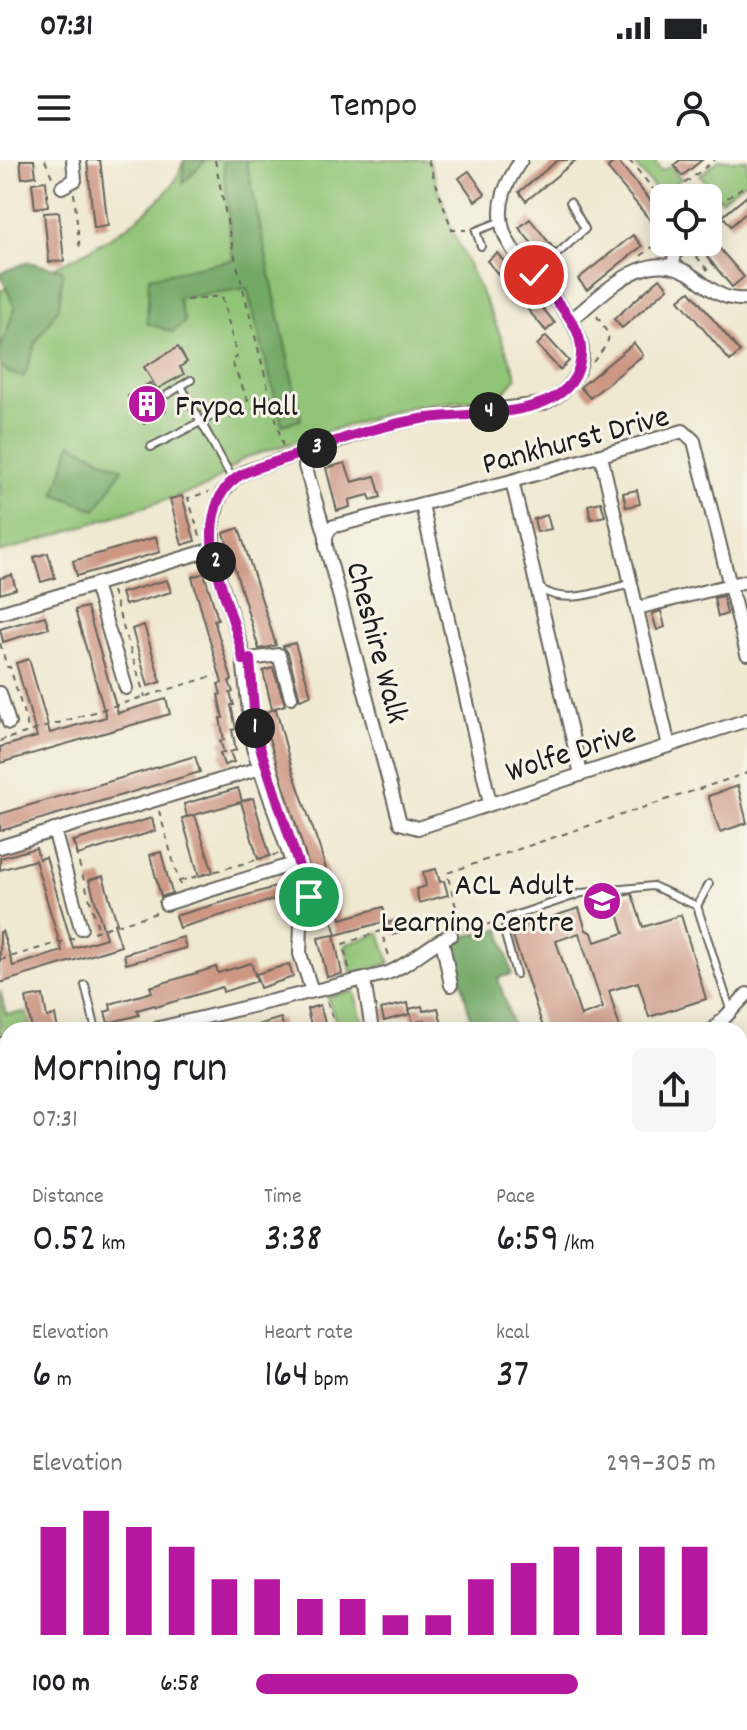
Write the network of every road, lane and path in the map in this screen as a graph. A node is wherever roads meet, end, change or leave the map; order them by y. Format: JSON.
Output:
{"nodes":[{"id":1,"x":73,"y":160,"type":"edge"},
{"id":2,"x":215,"y":160,"type":"edge"},
{"id":3,"x":428,"y":160,"type":"edge"},
{"id":4,"x":521,"y":160,"type":"edge"},
{"id":5,"x":629,"y":160,"type":"edge"},
{"id":6,"x":715,"y":160,"type":"edge"},
{"id":7,"x":650,"y":184,"type":"edge"},
{"id":8,"x":684,"y":184,"type":"edge"},
{"id":9,"x":747,"y":184,"type":"edge"},
{"id":10,"x":62,"y":187,"type":"dead end"},
{"id":11,"x":81,"y":189,"type":"dead end"},
{"id":12,"x":570,"y":202,"type":"dead end"},
{"id":13,"x":722,"y":202,"type":"edge"},
{"id":14,"x":502,"y":221,"type":"junction"},
{"id":15,"x":476,"y":231,"type":"junction"},
{"id":16,"x":481,"y":246,"type":"dead end"},
{"id":17,"x":80,"y":251,"type":"dead end"},
{"id":18,"x":675,"y":256,"type":"edge"},
{"id":19,"x":697,"y":256,"type":"edge"},
{"id":20,"x":673,"y":265,"type":"junction"},
{"id":21,"x":534,"y":275,"type":"junction"},
{"id":22,"x":715,"y":279,"type":"dead end"},
{"id":23,"x":747,"y":299,"type":"edge"},
{"id":24,"x":187,"y":300,"type":"dead end"},
{"id":25,"x":597,"y":309,"type":"dead end"},
{"id":26,"x":571,"y":320,"type":"junction"},
{"id":27,"x":588,"y":369,"type":"dead end"},
{"id":28,"x":191,"y":380,"type":"dead end"},
{"id":29,"x":181,"y":386,"type":"junction"},
{"id":30,"x":168,"y":394,"type":"dead end"},
{"id":31,"x":271,"y":402,"type":"junction"},
{"id":32,"x":224,"y":410,"type":"joint"},
{"id":33,"x":230,"y":418,"type":"dead end"},
{"id":34,"x":200,"y":422,"type":"junction"},
{"id":35,"x":293,"y":445,"type":"dead end"},
{"id":36,"x":151,"y":447,"type":"dead end"},
{"id":37,"x":284,"y":448,"type":"junction"},
{"id":38,"x":273,"y":452,"type":"dead end"},
{"id":39,"x":601,"y":456,"type":"junction"},
{"id":40,"x":305,"y":466,"type":"dead end"},
{"id":41,"x":233,"y":480,"type":"junction"},
{"id":42,"x":512,"y":481,"type":"junction"},
{"id":43,"x":422,"y":505,"type":"junction"},
{"id":44,"x":326,"y":536,"type":"junction"},
{"id":45,"x":213,"y":549,"type":"junction"},
{"id":46,"x":747,"y":581,"type":"edge"},
{"id":47,"x":631,"y":584,"type":"junction"},
{"id":48,"x":95,"y":585,"type":"junction"},
{"id":49,"x":731,"y":585,"type":"junction"},
{"id":50,"x":111,"y":586,"type":"dead end"},
{"id":51,"x":537,"y":586,"type":"junction"},
{"id":52,"x":637,"y":608,"type":"junction"},
{"id":53,"x":0,"y":613,"type":"edge"},
{"id":54,"x":0,"y":643,"type":"edge"},
{"id":55,"x":747,"y":654,"type":"edge"},
{"id":56,"x":243,"y":660,"type":"junction"},
{"id":57,"x":216,"y":675,"type":"dead end"},
{"id":58,"x":126,"y":688,"type":"dead end"},
{"id":59,"x":0,"y":693,"type":"edge"},
{"id":60,"x":145,"y":697,"type":"junction"},
{"id":61,"x":291,"y":697,"type":"dead end"},
{"id":62,"x":747,"y":720,"type":"edge"},
{"id":63,"x":9,"y":723,"type":"dead end"},
{"id":64,"x":29,"y":732,"type":"junction"},
{"id":65,"x":9,"y":738,"type":"dead end"},
{"id":66,"x":669,"y":746,"type":"junction"},
{"id":67,"x":260,"y":768,"type":"junction"},
{"id":68,"x":747,"y":773,"type":"edge"},
{"id":69,"x":581,"y":774,"type":"junction"},
{"id":70,"x":490,"y":803,"type":"junction"},
{"id":71,"x":156,"y":804,"type":"dead end"},
{"id":72,"x":410,"y":824,"type":"joint"},
{"id":73,"x":54,"y":830,"type":"junction"},
{"id":74,"x":70,"y":830,"type":"dead end"},
{"id":75,"x":0,"y":847,"type":"edge"},
{"id":76,"x":288,"y":860,"type":"junction"},
{"id":77,"x":179,"y":881,"type":"junction"},
{"id":78,"x":709,"y":884,"type":"dead end"},
{"id":79,"x":183,"y":894,"type":"dead end"},
{"id":80,"x":166,"y":904,"type":"joint"},
{"id":81,"x":697,"y":906,"type":"junction"},
{"id":82,"x":508,"y":918,"type":"junction"},
{"id":83,"x":99,"y":931,"type":"junction"},
{"id":84,"x":80,"y":932,"type":"junction"},
{"id":85,"x":398,"y":958,"type":"dead end"},
{"id":86,"x":0,"y":960,"type":"edge"},
{"id":87,"x":516,"y":974,"type":"dead end"},
{"id":88,"x":358,"y":978,"type":"junction"},
{"id":89,"x":85,"y":985,"type":"dead end"},
{"id":90,"x":451,"y":985,"type":"dead end"},
{"id":91,"x":312,"y":991,"type":"junction"},
{"id":92,"x":747,"y":994,"type":"edge"},
{"id":93,"x":325,"y":996,"type":"dead end"},
{"id":94,"x":731,"y":1011,"type":"junction"},
{"id":95,"x":94,"y":1022,"type":"edge"},
{"id":96,"x":170,"y":1022,"type":"edge"},
{"id":97,"x":334,"y":1022,"type":"edge"},
{"id":98,"x":373,"y":1022,"type":"edge"},
{"id":99,"x":721,"y":1022,"type":"edge"}],
"edges":[{"from":1,"to":10,"type":"street"},
{"from":2,"to":31,"type":"path"},
{"from":3,"to":15,"type":"path"},
{"from":4,"to":14,"type":"street"},
{"from":5,"to":7,"type":"path"},
{"from":6,"to":8,"type":"path"},
{"from":9,"to":13,"type":"path"},
{"from":11,"to":17,"type":"path"},
{"from":12,"to":21,"type":"lane"},
{"from":14,"to":15,"type":"lane"},
{"from":14,"to":21,"type":"street"},
{"from":15,"to":16,"type":"lane"},
{"from":18,"to":20,"type":"street"},
{"from":19,"to":22,"type":"path"},
{"from":20,"to":23,"type":"street"},
{"from":20,"to":26,"type":"street"},
{"from":21,"to":26,"type":"street"},
{"from":24,"to":32,"type":"path"},
{"from":25,"to":27,"type":"path"},
{"from":26,"to":41,"type":"street"},
{"from":28,"to":29,"type":"lane"},
{"from":29,"to":30,"type":"lane"},
{"from":29,"to":34,"type":"lane"},
{"from":31,"to":33,"type":"path"},
{"from":31,"to":37,"type":"path"},
{"from":32,"to":34,"type":"lane"},
{"from":34,"to":36,"type":"lane"},
{"from":34,"to":41,"type":"lane"},
{"from":35,"to":37,"type":"path"},
{"from":37,"to":38,"type":"path"},
{"from":39,"to":42,"type":"street","name":"Pankhurst Drive"},
{"from":39,"to":47,"type":"street"},
{"from":39,"to":49,"type":"street","name":"Pankhurst Drive"},
{"from":40,"to":44,"type":"street","name":"Cheshire Walk"},
{"from":41,"to":45,"type":"street"},
{"from":42,"to":43,"type":"street","name":"Pankhurst Drive"},
{"from":42,"to":51,"type":"street"},
{"from":43,"to":44,"type":"street","name":"Pankhurst Drive"},
{"from":43,"to":70,"type":"street"},
{"from":44,"to":72,"type":"street","name":"Cheshire Walk"},
{"from":45,"to":48,"type":"street"},
{"from":45,"to":56,"type":"street"},
{"from":46,"to":49,"type":"street"},
{"from":47,"to":51,"type":"lane"},
{"from":47,"to":52,"type":"street"},
{"from":48,"to":53,"type":"street"},
{"from":48,"to":58,"type":"street"},
{"from":49,"to":52,"type":"street"},
{"from":49,"to":55,"type":"street"},
{"from":50,"to":60,"type":"path"},
{"from":51,"to":69,"type":"street"},
{"from":52,"to":66,"type":"street"},
{"from":54,"to":64,"type":"path"},
{"from":56,"to":61,"type":"street"},
{"from":56,"to":67,"type":"street"},
{"from":57,"to":60,"type":"path"},
{"from":59,"to":63,"type":"street"},
{"from":60,"to":64,"type":"path"},
{"from":62,"to":66,"type":"street","name":"Wolfe Drive"},
{"from":64,"to":65,"type":"path"},
{"from":66,"to":69,"type":"street","name":"Wolfe Drive"},
{"from":67,"to":73,"type":"street"},
{"from":67,"to":76,"type":"street"},
{"from":68,"to":82,"type":"path"},
{"from":69,"to":70,"type":"street","name":"Wolfe Drive"},
{"from":70,"to":72,"type":"street","name":"Wolfe Drive"},
{"from":71,"to":77,"type":"path"},
{"from":73,"to":75,"type":"street"},
{"from":73,"to":84,"type":"street"},
{"from":74,"to":83,"type":"path"},
{"from":76,"to":77,"type":"path"},
{"from":76,"to":80,"type":"street"},
{"from":76,"to":91,"type":"street"},
{"from":77,"to":79,"type":"path"},
{"from":78,"to":81,"type":"lane"},
{"from":80,"to":83,"type":"path"},
{"from":81,"to":82,"type":"lane"},
{"from":81,"to":94,"type":"lane"},
{"from":82,"to":87,"type":"lane"},
{"from":83,"to":84,"type":"path"},
{"from":84,"to":86,"type":"path"},
{"from":85,"to":88,"type":"path"},
{"from":88,"to":90,"type":"street"},
{"from":88,"to":91,"type":"street"},
{"from":88,"to":98,"type":"street"},
{"from":89,"to":95,"type":"lane"},
{"from":91,"to":96,"type":"street"},
{"from":92,"to":94,"type":"street"},
{"from":93,"to":97,"type":"path"},
{"from":94,"to":99,"type":"street"}]}
